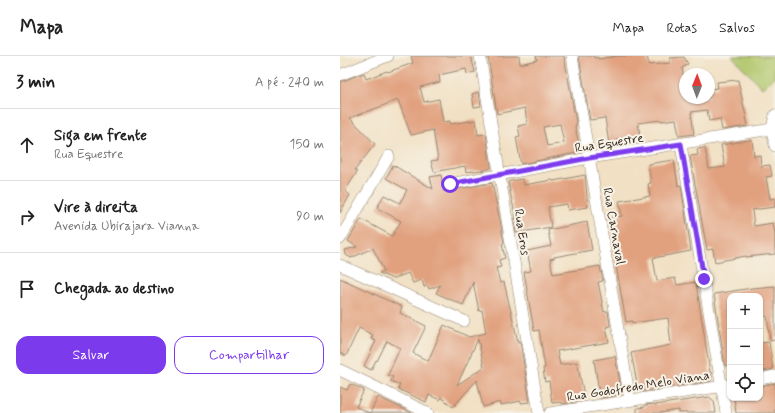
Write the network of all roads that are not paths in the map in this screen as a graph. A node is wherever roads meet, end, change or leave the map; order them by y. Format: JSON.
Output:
{"nodes":[{"id":1,"x":388,"y":56,"type":"edge"},
{"id":2,"x":480,"y":56,"type":"edge"},
{"id":3,"x":572,"y":56,"type":"edge"},
{"id":4,"x":340,"y":75,"type":"edge"},
{"id":5,"x":775,"y":115,"type":"edge"},
{"id":6,"x":772,"y":129,"type":"junction"},
{"id":7,"x":681,"y":144,"type":"junction"},
{"id":8,"x":775,"y":146,"type":"edge"},
{"id":9,"x":389,"y":156,"type":"dead end"},
{"id":10,"x":589,"y":158,"type":"junction"},
{"id":11,"x":499,"y":176,"type":"junction"},
{"id":12,"x":450,"y":184,"type":"dead end"},
{"id":13,"x":340,"y":239,"type":"edge"},
{"id":14,"x":340,"y":265,"type":"edge"},
{"id":15,"x":464,"y":322,"type":"dead end"},
{"id":16,"x":340,"y":370,"type":"edge"},
{"id":17,"x":775,"y":376,"type":"edge"},
{"id":18,"x":763,"y":378,"type":"edge"},
{"id":19,"x":726,"y":385,"type":"edge"},
{"id":20,"x":630,"y":400,"type":"junction"},
{"id":21,"x":428,"y":413,"type":"edge"},
{"id":22,"x":539,"y":413,"type":"edge"},
{"id":23,"x":550,"y":413,"type":"edge"},
{"id":24,"x":726,"y":413,"type":"edge"}],
"edges":[{"from":1,"to":4,"type":"street"},
{"from":2,"to":11,"type":"street","name":"Rua Eros"},
{"from":3,"to":10,"type":"street","name":"Rua Carnaval"},
{"from":5,"to":6,"type":"street"},
{"from":6,"to":7,"type":"street","name":"Rua Equestre"},
{"from":6,"to":8,"type":"street"},
{"from":7,"to":10,"type":"street","name":"Rua Equestre"},
{"from":7,"to":19,"type":"street"},
{"from":9,"to":13,"type":"street"},
{"from":10,"to":11,"type":"street","name":"Rua Equestre"},
{"from":10,"to":20,"type":"street","name":"Rua Carnaval"},
{"from":11,"to":12,"type":"street","name":"Rua Equestre"},
{"from":11,"to":22,"type":"street","name":"Rua Eros"},
{"from":14,"to":15,"type":"street"},
{"from":16,"to":21,"type":"street"},
{"from":17,"to":18,"type":"street"},
{"from":19,"to":20,"type":"street","name":"Rua Godofredo Melo Viana"},
{"from":19,"to":24,"type":"street"},
{"from":20,"to":23,"type":"street","name":"Rua Godofredo Melo Viana"}]}
